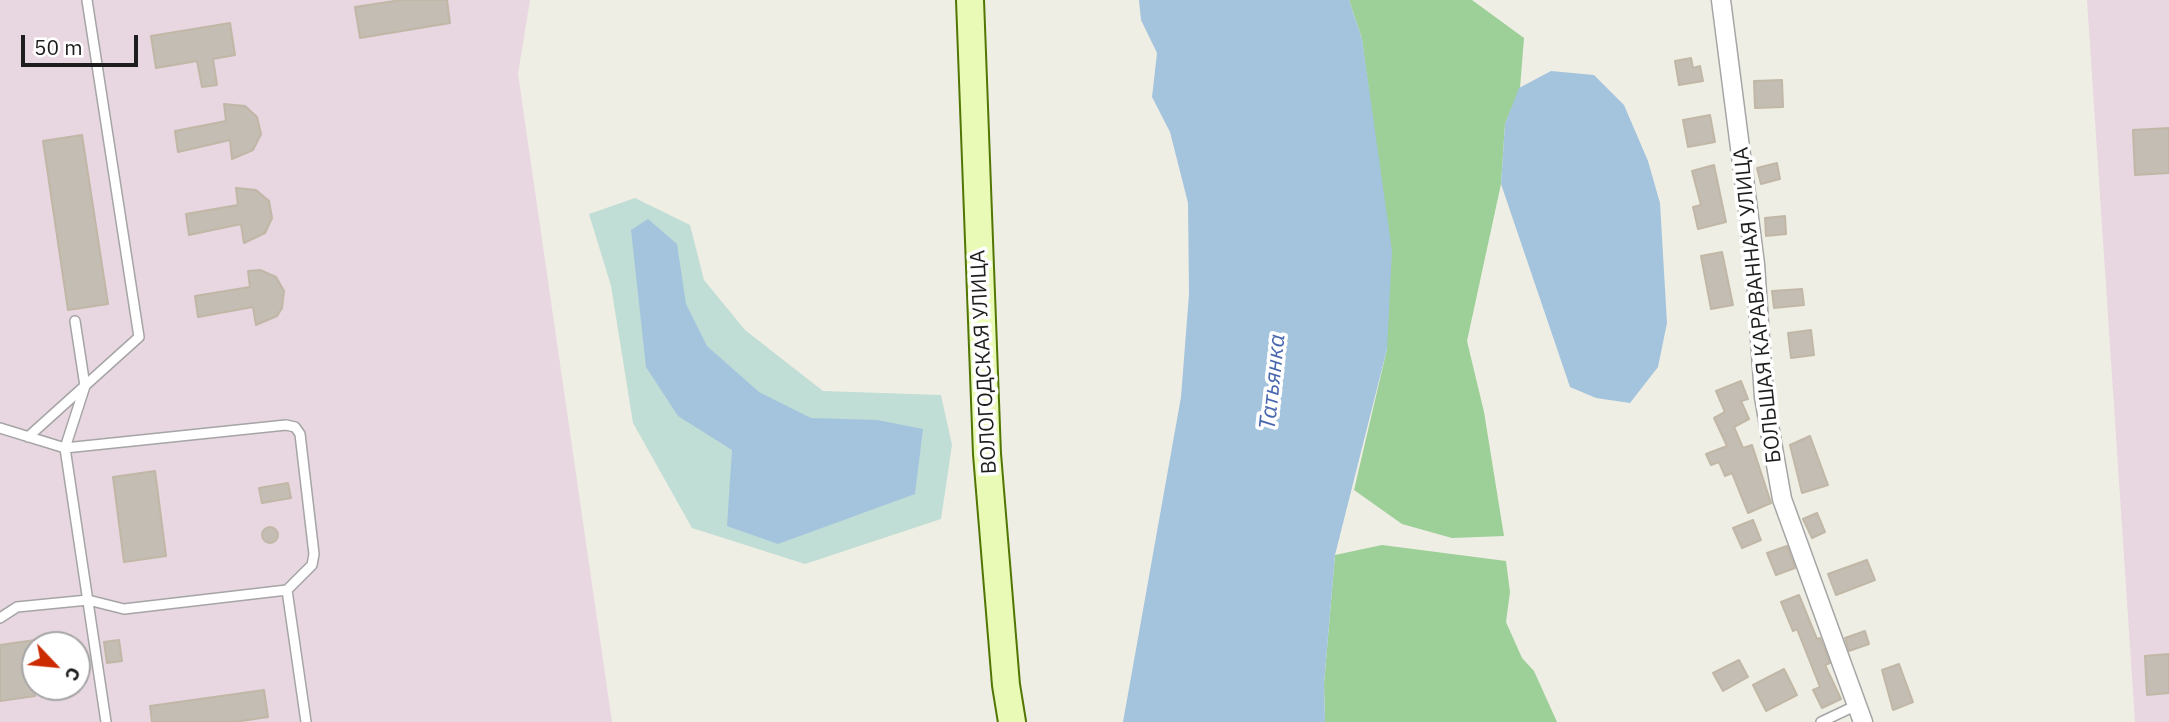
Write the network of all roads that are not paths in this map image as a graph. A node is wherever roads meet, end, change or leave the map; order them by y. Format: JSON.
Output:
{"nodes":[{"id":1,"x":87,"y":0,"type":"edge"},
{"id":2,"x":970,"y":0,"type":"edge"},
{"id":3,"x":1721,"y":0,"type":"edge"},
{"id":4,"x":75,"y":321,"type":"dead end"},
{"id":5,"x":85,"y":386,"type":"junction"},
{"id":6,"x":0,"y":428,"type":"edge"},
{"id":7,"x":28,"y":437,"type":"junction"},
{"id":8,"x":65,"y":448,"type":"junction"},
{"id":9,"x":287,"y":590,"type":"junction"},
{"id":10,"x":88,"y":600,"type":"junction"},
{"id":11,"x":0,"y":618,"type":"edge"},
{"id":12,"x":1860,"y":713,"type":"edge"},
{"id":13,"x":106,"y":722,"type":"edge"},
{"id":14,"x":306,"y":722,"type":"edge"},
{"id":15,"x":1012,"y":722,"type":"edge"},
{"id":16,"x":1821,"y":722,"type":"edge"}],
"edges":[{"from":1,"to":5,"type":"lane"},
{"from":2,"to":15,"type":"main road","name":"ВОЛОГОДСКАЯ УЛИЦА"},
{"from":3,"to":12,"type":"street","name":"БОЛЬШАЯ КАРАВАННАЯ УЛИЦА"},
{"from":4,"to":5,"type":"lane"},
{"from":5,"to":7,"type":"lane"},
{"from":5,"to":8,"type":"lane"},
{"from":6,"to":7,"type":"lane"},
{"from":7,"to":8,"type":"lane"},
{"from":8,"to":9,"type":"lane"},
{"from":8,"to":10,"type":"lane"},
{"from":9,"to":10,"type":"lane"},
{"from":9,"to":14,"type":"lane"},
{"from":10,"to":11,"type":"lane"},
{"from":10,"to":13,"type":"lane"},
{"from":12,"to":16,"type":"lane"}]}
